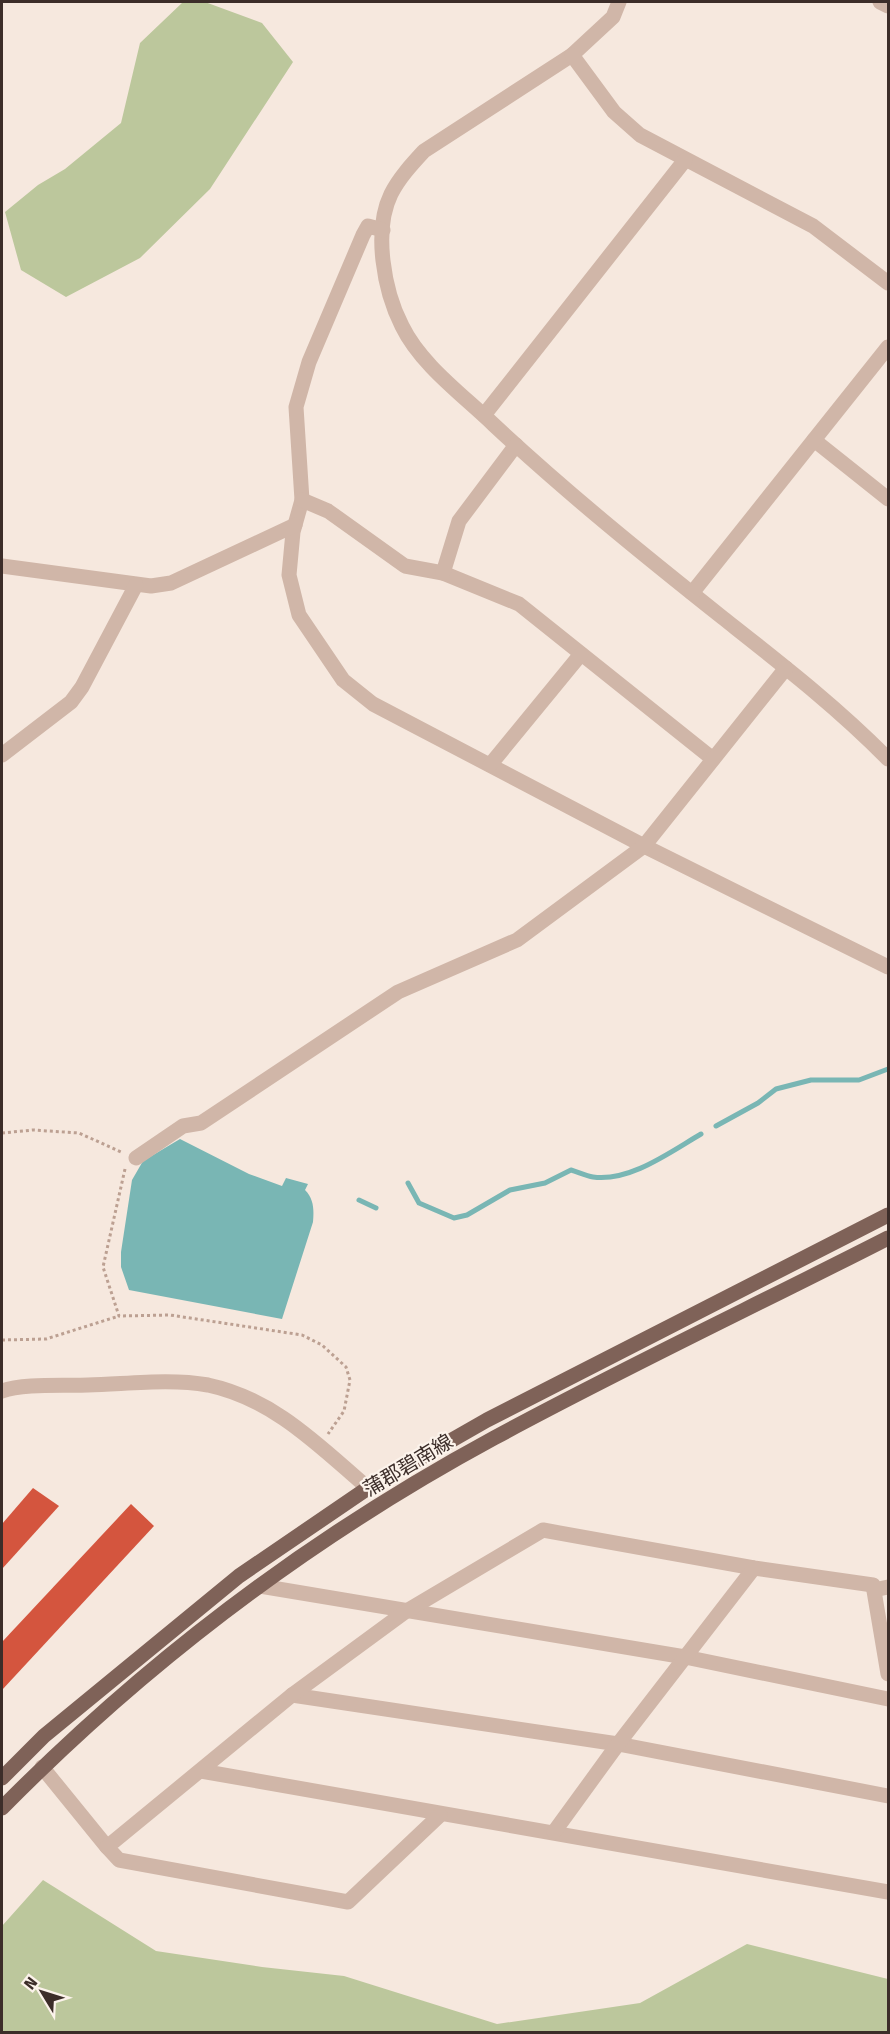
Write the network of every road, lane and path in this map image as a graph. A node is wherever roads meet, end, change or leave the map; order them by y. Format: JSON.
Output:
{"nodes":[{"id":1,"x":619,"y":2,"type":"edge"},
{"id":2,"x":880,"y":2,"type":"edge"},
{"id":3,"x":888,"y":6,"type":"edge"},
{"id":4,"x":572,"y":55,"type":"junction"},
{"id":5,"x":685,"y":160,"type":"junction"},
{"id":6,"x":383,"y":230,"type":"junction"},
{"id":7,"x":888,"y":283,"type":"edge"},
{"id":8,"x":888,"y":347,"type":"edge"},
{"id":9,"x":484,"y":415,"type":"junction"},
{"id":10,"x":814,"y":440,"type":"junction"},
{"id":11,"x":516,"y":445,"type":"junction"},
{"id":12,"x":302,"y":500,"type":"junction"},
{"id":13,"x":888,"y":500,"type":"edge"},
{"id":14,"x":295,"y":525,"type":"junction"},
{"id":15,"x":2,"y":566,"type":"edge"},
{"id":16,"x":443,"y":573,"type":"junction"},
{"id":17,"x":136,"y":585,"type":"junction"},
{"id":18,"x":692,"y":593,"type":"junction"},
{"id":19,"x":581,"y":654,"type":"junction"},
{"id":20,"x":786,"y":668,"type":"junction"},
{"id":21,"x":2,"y":755,"type":"edge"},
{"id":22,"x":713,"y":759,"type":"junction"},
{"id":23,"x":888,"y":759,"type":"edge"},
{"id":24,"x":490,"y":765,"type":"junction"},
{"id":25,"x":644,"y":846,"type":"junction"},
{"id":26,"x":888,"y":966,"type":"edge"},
{"id":27,"x":2,"y":1133,"type":"edge"},
{"id":28,"x":136,"y":1158,"type":"junction"},
{"id":29,"x":888,"y":1215,"type":"edge"},
{"id":30,"x":888,"y":1238,"type":"edge"},
{"id":31,"x":119,"y":1316,"type":"junction"},
{"id":32,"x":2,"y":1340,"type":"edge"},
{"id":33,"x":2,"y":1391,"type":"edge"},
{"id":34,"x":321,"y":1445,"type":"junction"},
{"id":35,"x":368,"y":1488,"type":"junction"},
{"id":36,"x":754,"y":1568,"type":"junction"},
{"id":37,"x":260,"y":1586,"type":"junction"},
{"id":38,"x":881,"y":1589,"type":"edge"},
{"id":39,"x":405,"y":1612,"type":"junction"},
{"id":40,"x":686,"y":1657,"type":"junction"},
{"id":41,"x":888,"y":1674,"type":"edge"},
{"id":42,"x":292,"y":1695,"type":"junction"},
{"id":43,"x":888,"y":1699,"type":"edge"},
{"id":44,"x":618,"y":1744,"type":"junction"},
{"id":45,"x":42,"y":1767,"type":"junction"},
{"id":46,"x":201,"y":1772,"type":"junction"},
{"id":47,"x":2,"y":1778,"type":"edge"},
{"id":48,"x":888,"y":1796,"type":"edge"},
{"id":49,"x":2,"y":1808,"type":"edge"},
{"id":50,"x":440,"y":1815,"type":"junction"},
{"id":51,"x":554,"y":1832,"type":"junction"},
{"id":52,"x":107,"y":1847,"type":"junction"},
{"id":53,"x":888,"y":1893,"type":"edge"}],
"edges":[{"from":1,"to":4,"type":"street"},
{"from":2,"to":3,"type":"street"},
{"from":4,"to":5,"type":"street"},
{"from":4,"to":6,"type":"street"},
{"from":5,"to":7,"type":"street"},
{"from":5,"to":9,"type":"street"},
{"from":6,"to":9,"type":"street"},
{"from":6,"to":12,"type":"street"},
{"from":8,"to":10,"type":"street"},
{"from":9,"to":11,"type":"street"},
{"from":10,"to":13,"type":"street"},
{"from":10,"to":18,"type":"street"},
{"from":11,"to":16,"type":"street"},
{"from":11,"to":18,"type":"street"},
{"from":12,"to":14,"type":"street"},
{"from":12,"to":16,"type":"street"},
{"from":14,"to":17,"type":"street"},
{"from":14,"to":24,"type":"street"},
{"from":15,"to":17,"type":"street"},
{"from":16,"to":19,"type":"street"},
{"from":17,"to":21,"type":"street"},
{"from":18,"to":20,"type":"street"},
{"from":19,"to":22,"type":"street"},
{"from":19,"to":24,"type":"street"},
{"from":20,"to":22,"type":"street"},
{"from":20,"to":23,"type":"street"},
{"from":22,"to":25,"type":"street"},
{"from":24,"to":25,"type":"street"},
{"from":25,"to":26,"type":"street"},
{"from":25,"to":28,"type":"street"},
{"from":27,"to":28,"type":"path"},
{"from":28,"to":31,"type":"path"},
{"from":29,"to":35,"type":"main road","name":"蒲郡碧南線"},
{"from":30,"to":37,"type":"main road","name":"蒲郡碧南線"},
{"from":31,"to":32,"type":"path"},
{"from":31,"to":34,"type":"path"},
{"from":33,"to":34,"type":"street"},
{"from":34,"to":35,"type":"street"},
{"from":35,"to":47,"type":"main road","name":"蒲郡碧南線"},
{"from":36,"to":38,"type":"street"},
{"from":36,"to":39,"type":"street"},
{"from":36,"to":40,"type":"street"},
{"from":37,"to":39,"type":"street"},
{"from":37,"to":45,"type":"main road","name":"蒲郡碧南線"},
{"from":38,"to":41,"type":"street"},
{"from":39,"to":40,"type":"street"},
{"from":39,"to":42,"type":"street"},
{"from":40,"to":43,"type":"street"},
{"from":40,"to":44,"type":"street"},
{"from":42,"to":44,"type":"street"},
{"from":42,"to":46,"type":"street"},
{"from":44,"to":48,"type":"street"},
{"from":44,"to":51,"type":"street"},
{"from":45,"to":49,"type":"main road","name":"蒲郡碧南線"},
{"from":45,"to":52,"type":"street"},
{"from":46,"to":50,"type":"street"},
{"from":46,"to":52,"type":"street"},
{"from":50,"to":51,"type":"street"},
{"from":50,"to":52,"type":"street"},
{"from":51,"to":53,"type":"street"}]}
